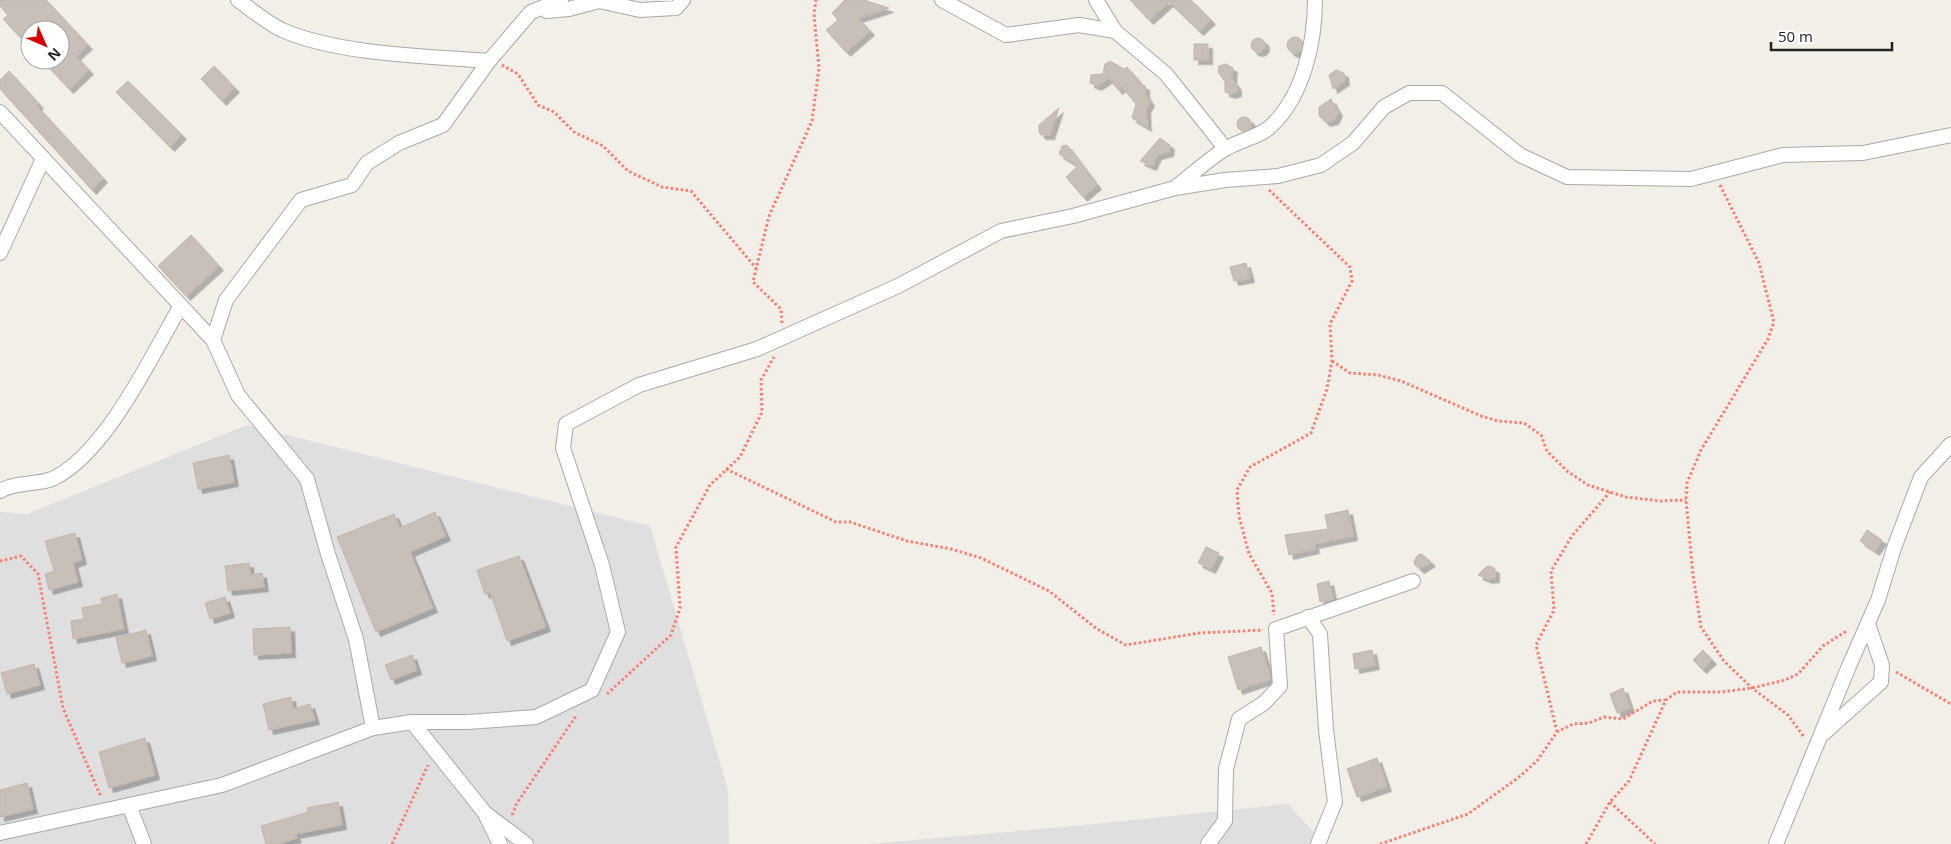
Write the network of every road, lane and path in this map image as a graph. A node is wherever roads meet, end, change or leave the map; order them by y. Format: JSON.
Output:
{"nodes":[{"id":1,"x":238,"y":0,"type":"edge"},
{"id":2,"x":561,"y":0,"type":"edge"},
{"id":3,"x":642,"y":0,"type":"edge"},
{"id":4,"x":683,"y":0,"type":"edge"},
{"id":5,"x":816,"y":0,"type":"edge"},
{"id":6,"x":942,"y":0,"type":"edge"},
{"id":7,"x":1096,"y":0,"type":"edge"},
{"id":8,"x":1315,"y":0,"type":"edge"},
{"id":9,"x":533,"y":6,"type":"edge"},
{"id":10,"x":652,"y":10,"type":"junction"},
{"id":11,"x":1115,"y":31,"type":"junction"},
{"id":12,"x":489,"y":61,"type":"junction"},
{"id":13,"x":0,"y":112,"type":"edge"},
{"id":14,"x":1951,"y":135,"type":"edge"},
{"id":15,"x":1226,"y":148,"type":"junction"},
{"id":16,"x":43,"y":160,"type":"junction"},
{"id":17,"x":1715,"y":173,"type":"junction"},
{"id":18,"x":1255,"y":178,"type":"junction"},
{"id":19,"x":1175,"y":188,"type":"junction"},
{"id":20,"x":0,"y":253,"type":"edge"},
{"id":21,"x":756,"y":269,"type":"junction"},
{"id":22,"x":180,"y":307,"type":"junction"},
{"id":23,"x":783,"y":337,"type":"junction"},
{"id":24,"x":213,"y":340,"type":"junction"},
{"id":25,"x":1332,"y":361,"type":"junction"},
{"id":26,"x":1951,"y":444,"type":"edge"},
{"id":27,"x":726,"y":469,"type":"junction"},
{"id":28,"x":0,"y":491,"type":"edge"},
{"id":29,"x":1610,"y":492,"type":"junction"},
{"id":30,"x":1686,"y":500,"type":"junction"},
{"id":31,"x":0,"y":561,"type":"edge"},
{"id":32,"x":1413,"y":581,"type":"dead end"},
{"id":33,"x":1308,"y":617,"type":"junction"},
{"id":34,"x":1868,"y":624,"type":"junction"},
{"id":35,"x":1276,"y":629,"type":"junction"},
{"id":36,"x":1882,"y":665,"type":"junction"},
{"id":37,"x":1752,"y":688,"type":"junction"},
{"id":38,"x":602,"y":698,"type":"dead end"},
{"id":39,"x":1666,"y":700,"type":"junction"},
{"id":40,"x":1951,"y":704,"type":"edge"},
{"id":41,"x":581,"y":713,"type":"dead end"},
{"id":42,"x":412,"y":722,"type":"junction"},
{"id":43,"x":373,"y":728,"type":"junction"},
{"id":44,"x":1557,"y":732,"type":"junction"},
{"id":45,"x":1822,"y":734,"type":"junction"},
{"id":46,"x":1804,"y":746,"type":"dead end"},
{"id":47,"x":434,"y":751,"type":"junction"},
{"id":48,"x":1610,"y":802,"type":"junction"},
{"id":49,"x":129,"y":805,"type":"junction"},
{"id":50,"x":106,"y":810,"type":"junction"},
{"id":51,"x":485,"y":814,"type":"junction"},
{"id":52,"x":506,"y":828,"type":"junction"},
{"id":53,"x":0,"y":833,"type":"edge"},
{"id":54,"x":144,"y":844,"type":"edge"},
{"id":55,"x":392,"y":844,"type":"edge"},
{"id":56,"x":500,"y":844,"type":"edge"},
{"id":57,"x":526,"y":844,"type":"edge"},
{"id":58,"x":1208,"y":844,"type":"edge"},
{"id":59,"x":1318,"y":844,"type":"edge"},
{"id":60,"x":1380,"y":844,"type":"edge"},
{"id":61,"x":1586,"y":844,"type":"edge"},
{"id":62,"x":1655,"y":844,"type":"edge"},
{"id":63,"x":1776,"y":844,"type":"edge"}],
"edges":[{"from":1,"to":12,"type":"street"},
{"from":2,"to":9,"type":"street"},
{"from":3,"to":10,"type":"street"},
{"from":4,"to":10,"type":"street"},
{"from":5,"to":21,"type":"path"},
{"from":6,"to":11,"type":"street"},
{"from":7,"to":11,"type":"street"},
{"from":8,"to":15,"type":"street"},
{"from":9,"to":10,"type":"street"},
{"from":9,"to":12,"type":"street"},
{"from":11,"to":15,"type":"street"},
{"from":12,"to":21,"type":"path"},
{"from":12,"to":24,"type":"street"},
{"from":13,"to":16,"type":"street"},
{"from":14,"to":17,"type":"street"},
{"from":15,"to":19,"type":"street"},
{"from":16,"to":20,"type":"street"},
{"from":16,"to":22,"type":"street"},
{"from":17,"to":18,"type":"street"},
{"from":17,"to":30,"type":"path"},
{"from":18,"to":19,"type":"street"},
{"from":18,"to":25,"type":"path"},
{"from":19,"to":23,"type":"street"},
{"from":21,"to":23,"type":"path"},
{"from":22,"to":24,"type":"street"},
{"from":22,"to":28,"type":"street"},
{"from":23,"to":27,"type":"path"},
{"from":23,"to":42,"type":"street"},
{"from":24,"to":43,"type":"street"},
{"from":25,"to":29,"type":"path"},
{"from":25,"to":35,"type":"path"},
{"from":26,"to":34,"type":"street"},
{"from":27,"to":35,"type":"path"},
{"from":27,"to":38,"type":"path"},
{"from":29,"to":30,"type":"path"},
{"from":29,"to":44,"type":"path"},
{"from":30,"to":37,"type":"path"},
{"from":31,"to":50,"type":"path"},
{"from":32,"to":33,"type":"street"},
{"from":33,"to":35,"type":"street"},
{"from":33,"to":59,"type":"street"},
{"from":34,"to":36,"type":"street"},
{"from":34,"to":37,"type":"path"},
{"from":34,"to":45,"type":"street"},
{"from":35,"to":58,"type":"street"},
{"from":36,"to":40,"type":"path"},
{"from":36,"to":45,"type":"street"},
{"from":37,"to":39,"type":"path"},
{"from":37,"to":46,"type":"path"},
{"from":39,"to":44,"type":"path"},
{"from":39,"to":48,"type":"path"},
{"from":41,"to":52,"type":"path"},
{"from":42,"to":43,"type":"street"},
{"from":42,"to":47,"type":"street"},
{"from":43,"to":49,"type":"street"},
{"from":44,"to":60,"type":"path"},
{"from":45,"to":63,"type":"street"},
{"from":47,"to":51,"type":"street"},
{"from":47,"to":55,"type":"path"},
{"from":48,"to":61,"type":"path"},
{"from":48,"to":62,"type":"path"},
{"from":49,"to":50,"type":"street"},
{"from":49,"to":54,"type":"street"},
{"from":50,"to":53,"type":"street"},
{"from":51,"to":52,"type":"street"},
{"from":51,"to":56,"type":"street"},
{"from":52,"to":57,"type":"street"}]}
